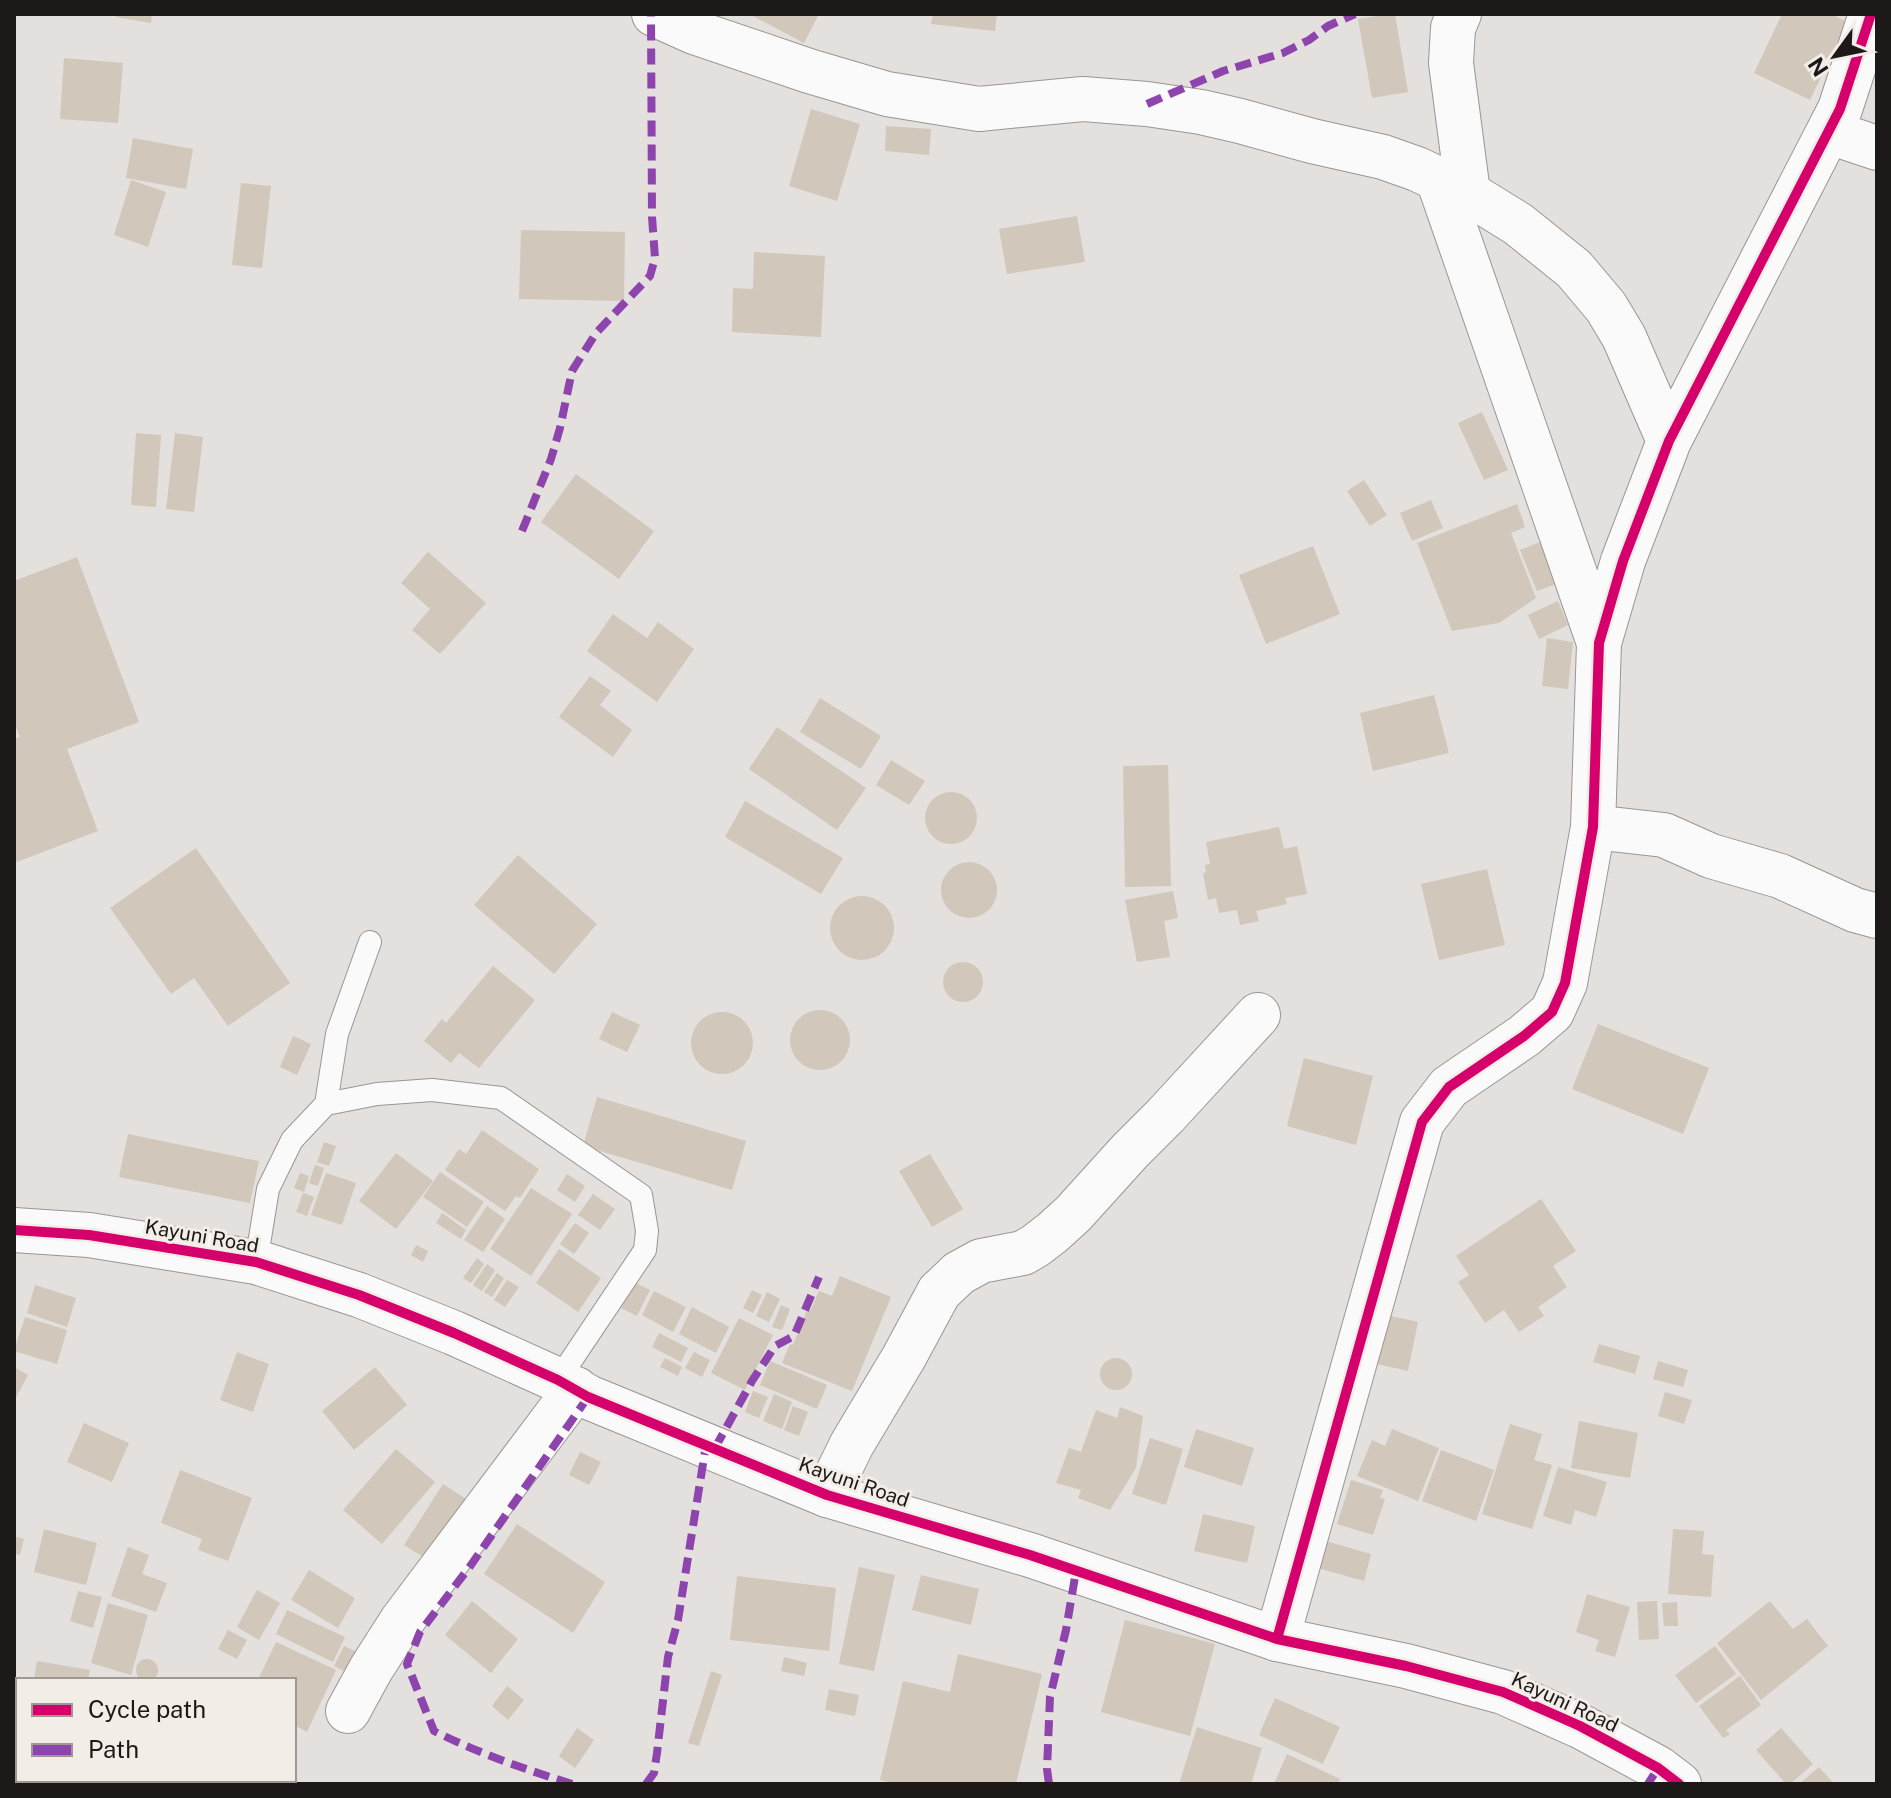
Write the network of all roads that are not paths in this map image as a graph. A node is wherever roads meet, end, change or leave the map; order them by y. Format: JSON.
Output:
{"nodes":[{"id":1,"x":654,"y":14,"type":"edge"},
{"id":2,"x":1459,"y":14,"type":"edge"},
{"id":3,"x":1871,"y":14,"type":"edge"},
{"id":4,"x":1829,"y":132,"type":"junction"},
{"id":5,"x":1877,"y":148,"type":"edge"},
{"id":6,"x":1453,"y":186,"type":"junction"},
{"id":7,"x":1669,"y":441,"type":"junction"},
{"id":8,"x":1599,"y":643,"type":"junction"},
{"id":9,"x":1593,"y":827,"type":"junction"},
{"id":10,"x":1877,"y":916,"type":"edge"},
{"id":11,"x":370,"y":942,"type":"dead end"},
{"id":12,"x":1258,"y":1015,"type":"dead end"},
{"id":13,"x":326,"y":1104,"type":"junction"},
{"id":14,"x":14,"y":1230,"type":"edge"},
{"id":15,"x":256,"y":1262,"type":"junction"},
{"id":16,"x":567,"y":1384,"type":"junction"},
{"id":17,"x":827,"y":1495,"type":"junction"},
{"id":18,"x":1277,"y":1639,"type":"junction"},
{"id":19,"x":348,"y":1711,"type":"dead end"},
{"id":20,"x":1679,"y":1784,"type":"edge"}],
"edges":[{"from":1,"to":6,"type":"street"},
{"from":2,"to":6,"type":"street"},
{"from":3,"to":4,"type":"street"},
{"from":4,"to":5,"type":"street"},
{"from":4,"to":7,"type":"street"},
{"from":6,"to":7,"type":"street"},
{"from":6,"to":8,"type":"street"},
{"from":7,"to":8,"type":"street"},
{"from":8,"to":9,"type":"street"},
{"from":9,"to":10,"type":"street"},
{"from":9,"to":18,"type":"street"},
{"from":11,"to":13,"type":"lane"},
{"from":12,"to":17,"type":"street"},
{"from":13,"to":15,"type":"lane"},
{"from":13,"to":16,"type":"lane"},
{"from":14,"to":15,"type":"street","name":"Kayuni Road"},
{"from":15,"to":16,"type":"street","name":"Kayuni Road"},
{"from":16,"to":17,"type":"street","name":"Kayuni Road"},
{"from":16,"to":19,"type":"street"},
{"from":17,"to":18,"type":"street","name":"Kayuni Road"},
{"from":18,"to":20,"type":"street","name":"Kayuni Road"}]}
